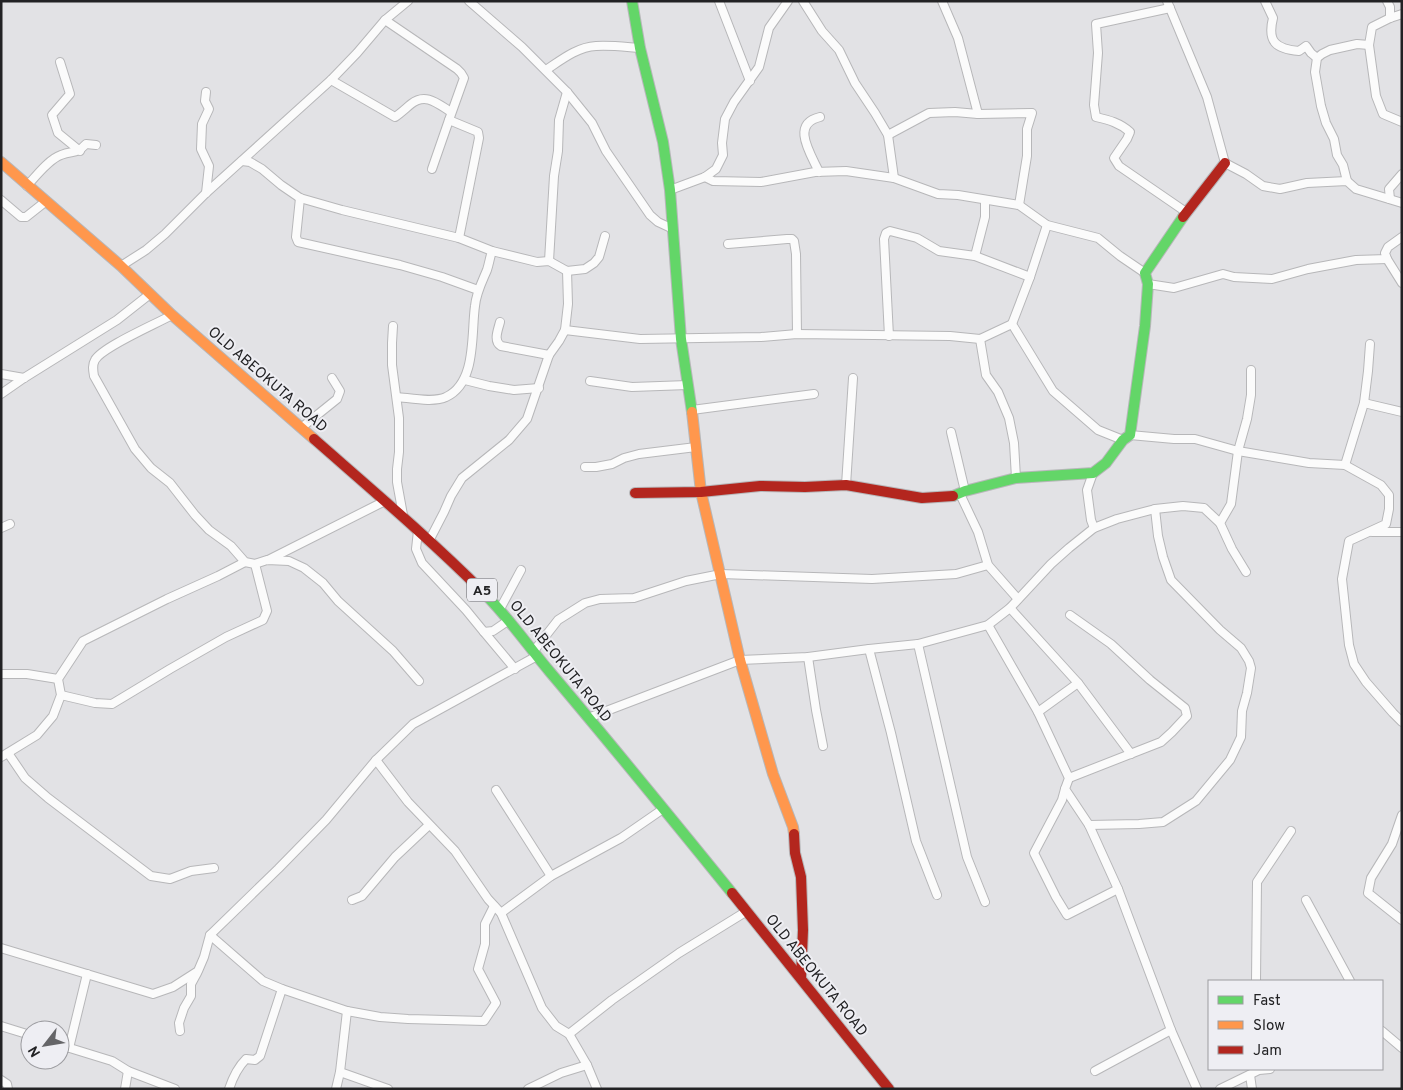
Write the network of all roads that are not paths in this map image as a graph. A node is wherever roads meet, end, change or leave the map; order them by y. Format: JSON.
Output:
{"nodes":[{"id":1,"x":408,"y":1,"type":"edge"},
{"id":2,"x":470,"y":1,"type":"edge"},
{"id":3,"x":632,"y":1,"type":"edge"},
{"id":4,"x":719,"y":1,"type":"edge"},
{"id":5,"x":788,"y":1,"type":"edge"},
{"id":6,"x":803,"y":1,"type":"edge"},
{"id":7,"x":942,"y":1,"type":"edge"},
{"id":8,"x":1264,"y":1,"type":"edge"},
{"id":9,"x":1388,"y":1,"type":"edge"},
{"id":10,"x":1168,"y":4,"type":"edge"},
{"id":11,"x":1402,"y":14,"type":"edge"},
{"id":12,"x":1390,"y":18,"type":"junction"},
{"id":13,"x":385,"y":20,"type":"junction"},
{"id":14,"x":1368,"y":45,"type":"junction"},
{"id":15,"x":640,"y":48,"type":"junction"},
{"id":16,"x":1317,"y":58,"type":"junction"},
{"id":17,"x":60,"y":62,"type":"dead end"},
{"id":18,"x":546,"y":70,"type":"junction"},
{"id":19,"x":331,"y":80,"type":"junction"},
{"id":20,"x":750,"y":81,"type":"junction"},
{"id":21,"x":206,"y":92,"type":"dead end"},
{"id":22,"x":567,"y":92,"type":"junction"},
{"id":23,"x":978,"y":114,"type":"junction"},
{"id":24,"x":450,"y":116,"type":"junction"},
{"id":25,"x":820,"y":117,"type":"dead end"},
{"id":26,"x":1402,"y":122,"type":"edge"},
{"id":27,"x":888,"y":135,"type":"junction"},
{"id":28,"x":96,"y":145,"type":"dead end"},
{"id":29,"x":80,"y":150,"type":"junction"},
{"id":30,"x":242,"y":161,"type":"junction"},
{"id":31,"x":1,"y":162,"type":"edge"},
{"id":32,"x":1225,"y":163,"type":"junction"},
{"id":33,"x":432,"y":168,"type":"dead end"},
{"id":34,"x":819,"y":172,"type":"junction"},
{"id":35,"x":1402,"y":174,"type":"edge"},
{"id":36,"x":705,"y":177,"type":"junction"},
{"id":37,"x":894,"y":178,"type":"junction"},
{"id":38,"x":1347,"y":180,"type":"junction"},
{"id":39,"x":27,"y":186,"type":"junction"},
{"id":40,"x":670,"y":190,"type":"junction"},
{"id":41,"x":206,"y":193,"type":"junction"},
{"id":42,"x":300,"y":198,"type":"junction"},
{"id":43,"x":1390,"y":198,"type":"junction"},
{"id":44,"x":1,"y":200,"type":"edge"},
{"id":45,"x":985,"y":200,"type":"junction"},
{"id":46,"x":45,"y":202,"type":"junction"},
{"id":47,"x":1402,"y":203,"type":"edge"},
{"id":48,"x":1018,"y":206,"type":"junction"},
{"id":49,"x":1186,"y":212,"type":"junction"},
{"id":50,"x":1047,"y":225,"type":"junction"},
{"id":51,"x":673,"y":229,"type":"junction"},
{"id":52,"x":605,"y":236,"type":"dead end"},
{"id":53,"x":1402,"y":237,"type":"edge"},
{"id":54,"x":460,"y":238,"type":"junction"},
{"id":55,"x":728,"y":244,"type":"dead end"},
{"id":56,"x":492,"y":251,"type":"junction"},
{"id":57,"x":975,"y":256,"type":"junction"},
{"id":58,"x":1387,"y":259,"type":"junction"},
{"id":59,"x":549,"y":261,"type":"junction"},
{"id":60,"x":120,"y":266,"type":"junction"},
{"id":61,"x":567,"y":271,"type":"junction"},
{"id":62,"x":1144,"y":273,"type":"junction"},
{"id":63,"x":1030,"y":278,"type":"junction"},
{"id":64,"x":1402,"y":283,"type":"edge"},
{"id":65,"x":1148,"y":284,"type":"junction"},
{"id":66,"x":478,"y":290,"type":"junction"},
{"id":67,"x":150,"y":294,"type":"junction"},
{"id":68,"x":172,"y":315,"type":"junction"},
{"id":69,"x":500,"y":322,"type":"dead end"},
{"id":70,"x":1012,"y":324,"type":"junction"},
{"id":71,"x":394,"y":326,"type":"dead end"},
{"id":72,"x":565,"y":330,"type":"junction"},
{"id":73,"x":797,"y":334,"type":"junction"},
{"id":74,"x":888,"y":336,"type":"junction"},
{"id":75,"x":980,"y":338,"type":"junction"},
{"id":76,"x":681,"y":339,"type":"junction"},
{"id":77,"x":1370,"y":344,"type":"dead end"},
{"id":78,"x":549,"y":355,"type":"junction"},
{"id":79,"x":1251,"y":370,"type":"dead end"},
{"id":80,"x":1,"y":374,"type":"edge"},
{"id":81,"x":24,"y":378,"type":"junction"},
{"id":82,"x":332,"y":378,"type":"dead end"},
{"id":83,"x":853,"y":378,"type":"dead end"},
{"id":84,"x":464,"y":380,"type":"junction"},
{"id":85,"x":590,"y":381,"type":"dead end"},
{"id":86,"x":688,"y":385,"type":"junction"},
{"id":87,"x":539,"y":388,"type":"junction"},
{"id":88,"x":1,"y":394,"type":"edge"},
{"id":89,"x":814,"y":394,"type":"dead end"},
{"id":90,"x":396,"y":398,"type":"junction"},
{"id":91,"x":1364,"y":403,"type":"junction"},
{"id":92,"x":692,"y":410,"type":"junction"},
{"id":93,"x":1402,"y":412,"type":"edge"},
{"id":94,"x":301,"y":428,"type":"junction"},
{"id":95,"x":951,"y":432,"type":"dead end"},
{"id":96,"x":1126,"y":437,"type":"junction"},
{"id":97,"x":696,"y":446,"type":"junction"},
{"id":98,"x":1238,"y":451,"type":"junction"},
{"id":99,"x":1345,"y":466,"type":"junction"},
{"id":100,"x":585,"y":467,"type":"dead end"},
{"id":101,"x":1093,"y":473,"type":"junction"},
{"id":102,"x":1016,"y":478,"type":"junction"},
{"id":103,"x":846,"y":485,"type":"junction"},
{"id":104,"x":701,"y":492,"type":"junction"},
{"id":105,"x":962,"y":492,"type":"junction"},
{"id":106,"x":635,"y":493,"type":"dead end"},
{"id":107,"x":385,"y":501,"type":"junction"},
{"id":108,"x":1155,"y":508,"type":"junction"},
{"id":109,"x":403,"y":517,"type":"junction"},
{"id":110,"x":1220,"y":523,"type":"junction"},
{"id":111,"x":10,"y":524,"type":"dead end"},
{"id":112,"x":1,"y":528,"type":"edge"},
{"id":113,"x":1094,"y":528,"type":"junction"},
{"id":114,"x":418,"y":531,"type":"junction"},
{"id":115,"x":1367,"y":532,"type":"junction"},
{"id":116,"x":1402,"y":532,"type":"edge"},
{"id":117,"x":429,"y":541,"type":"junction"},
{"id":118,"x":267,"y":560,"type":"junction"},
{"id":119,"x":245,"y":562,"type":"junction"},
{"id":120,"x":255,"y":564,"type":"junction"},
{"id":121,"x":988,"y":565,"type":"junction"},
{"id":122,"x":521,"y":570,"type":"dead end"},
{"id":123,"x":1246,"y":572,"type":"dead end"},
{"id":124,"x":721,"y":574,"type":"junction"},
{"id":125,"x":1018,"y":599,"type":"junction"},
{"id":126,"x":1010,"y":608,"type":"junction"},
{"id":127,"x":500,"y":609,"type":"junction"},
{"id":128,"x":1070,"y":615,"type":"dead end"},
{"id":129,"x":509,"y":620,"type":"junction"},
{"id":130,"x":988,"y":625,"type":"junction"},
{"id":131,"x":484,"y":632,"type":"junction"},
{"id":132,"x":918,"y":644,"type":"junction"},
{"id":133,"x":869,"y":649,"type":"junction"},
{"id":134,"x":535,"y":654,"type":"junction"},
{"id":135,"x":808,"y":657,"type":"junction"},
{"id":136,"x":740,"y":660,"type":"junction"},
{"id":137,"x":515,"y":669,"type":"junction"},
{"id":138,"x":1,"y":674,"type":"edge"},
{"id":139,"x":58,"y":679,"type":"junction"},
{"id":140,"x":419,"y":681,"type":"dead end"},
{"id":141,"x":1078,"y":684,"type":"junction"},
{"id":142,"x":61,"y":695,"type":"junction"},
{"id":143,"x":1038,"y":712,"type":"junction"},
{"id":144,"x":588,"y":718,"type":"junction"},
{"id":145,"x":1402,"y":722,"type":"edge"},
{"id":146,"x":823,"y":746,"type":"dead end"},
{"id":147,"x":1131,"y":754,"type":"junction"},
{"id":148,"x":5,"y":755,"type":"edge"},
{"id":149,"x":376,"y":760,"type":"junction"},
{"id":150,"x":1069,"y":778,"type":"junction"},
{"id":151,"x":1065,"y":789,"type":"junction"},
{"id":152,"x":496,"y":790,"type":"dead end"},
{"id":153,"x":663,"y":809,"type":"junction"},
{"id":154,"x":1402,"y":815,"type":"edge"},
{"id":155,"x":1089,"y":824,"type":"junction"},
{"id":156,"x":429,"y":825,"type":"junction"},
{"id":157,"x":1291,"y":831,"type":"dead end"},
{"id":158,"x":214,"y":868,"type":"dead end"},
{"id":159,"x":551,"y":876,"type":"junction"},
{"id":160,"x":1118,"y":889,"type":"junction"},
{"id":161,"x":937,"y":895,"type":"dead end"},
{"id":162,"x":352,"y":900,"type":"dead end"},
{"id":163,"x":1306,"y":900,"type":"dead end"},
{"id":164,"x":985,"y":902,"type":"dead end"},
{"id":165,"x":494,"y":906,"type":"junction"},
{"id":166,"x":747,"y":911,"type":"junction"},
{"id":167,"x":501,"y":913,"type":"junction"},
{"id":168,"x":1402,"y":920,"type":"edge"},
{"id":169,"x":210,"y":935,"type":"junction"},
{"id":170,"x":1,"y":948,"type":"edge"},
{"id":171,"x":198,"y":971,"type":"junction"},
{"id":172,"x":87,"y":974,"type":"junction"},
{"id":173,"x":801,"y":978,"type":"junction"},
{"id":174,"x":1256,"y":980,"type":"edge"},
{"id":175,"x":1349,"y":980,"type":"edge"},
{"id":176,"x":282,"y":989,"type":"junction"},
{"id":177,"x":347,"y":1011,"type":"junction"},
{"id":178,"x":1,"y":1026,"type":"edge"},
{"id":179,"x":1171,"y":1030,"type":"junction"},
{"id":180,"x":180,"y":1031,"type":"dead end"},
{"id":181,"x":20,"y":1032,"type":"edge"},
{"id":182,"x":1383,"y":1032,"type":"edge"},
{"id":183,"x":569,"y":1034,"type":"junction"},
{"id":184,"x":70,"y":1044,"type":"edge"},
{"id":185,"x":70,"y":1048,"type":"edge"},
{"id":186,"x":1402,"y":1048,"type":"edge"},
{"id":187,"x":586,"y":1065,"type":"junction"},
{"id":188,"x":1258,"y":1070,"type":"edge"},
{"id":189,"x":128,"y":1071,"type":"junction"},
{"id":190,"x":1095,"y":1071,"type":"dead end"},
{"id":191,"x":340,"y":1072,"type":"junction"},
{"id":192,"x":1250,"y":1075,"type":"junction"},
{"id":193,"x":1,"y":1080,"type":"edge"},
{"id":194,"x":8,"y":1089,"type":"edge"},
{"id":195,"x":125,"y":1089,"type":"edge"},
{"id":196,"x":175,"y":1089,"type":"edge"},
{"id":197,"x":230,"y":1089,"type":"edge"},
{"id":198,"x":336,"y":1089,"type":"edge"},
{"id":199,"x":388,"y":1089,"type":"edge"},
{"id":200,"x":528,"y":1089,"type":"edge"},
{"id":201,"x":597,"y":1089,"type":"edge"},
{"id":202,"x":888,"y":1089,"type":"edge"},
{"id":203,"x":1196,"y":1089,"type":"edge"},
{"id":204,"x":1220,"y":1089,"type":"edge"},
{"id":205,"x":1252,"y":1089,"type":"edge"}],
"edges":[{"from":1,"to":13,"type":"street"},
{"from":2,"to":18,"type":"street"},
{"from":3,"to":15,"type":"main road"},
{"from":4,"to":20,"type":"street"},
{"from":5,"to":20,"type":"street"},
{"from":6,"to":27,"type":"street"},
{"from":7,"to":23,"type":"street"},
{"from":8,"to":16,"type":"street"},
{"from":9,"to":12,"type":"street"},
{"from":10,"to":32,"type":"street"},
{"from":10,"to":49,"type":"street"},
{"from":11,"to":12,"type":"street"},
{"from":12,"to":14,"type":"street"},
{"from":13,"to":19,"type":"street"},
{"from":13,"to":24,"type":"street"},
{"from":14,"to":16,"type":"street"},
{"from":14,"to":26,"type":"street"},
{"from":15,"to":18,"type":"street"},
{"from":15,"to":40,"type":"main road"},
{"from":16,"to":38,"type":"street"},
{"from":17,"to":29,"type":"street"},
{"from":18,"to":22,"type":"street"},
{"from":19,"to":24,"type":"street"},
{"from":19,"to":30,"type":"street"},
{"from":20,"to":36,"type":"street"},
{"from":21,"to":41,"type":"street"},
{"from":22,"to":51,"type":"street"},
{"from":22,"to":59,"type":"street"},
{"from":23,"to":27,"type":"street"},
{"from":23,"to":48,"type":"street"},
{"from":24,"to":33,"type":"street"},
{"from":24,"to":54,"type":"street"},
{"from":25,"to":34,"type":"street"},
{"from":27,"to":37,"type":"street"},
{"from":28,"to":29,"type":"street"},
{"from":29,"to":39,"type":"street"},
{"from":30,"to":41,"type":"street"},
{"from":30,"to":42,"type":"street"},
{"from":31,"to":39,"type":"main road","name":"OLD ABEOKUTA ROAD","number":"A5"},
{"from":32,"to":38,"type":"street"},
{"from":32,"to":49,"type":"main road"},
{"from":34,"to":36,"type":"street"},
{"from":34,"to":37,"type":"street"},
{"from":35,"to":43,"type":"street"},
{"from":36,"to":40,"type":"street"},
{"from":37,"to":45,"type":"street"},
{"from":38,"to":43,"type":"street"},
{"from":39,"to":46,"type":"main road","name":"OLD ABEOKUTA ROAD","number":"A5"},
{"from":40,"to":51,"type":"main road"},
{"from":41,"to":60,"type":"street"},
{"from":42,"to":54,"type":"street"},
{"from":42,"to":66,"type":"street"},
{"from":43,"to":47,"type":"street"},
{"from":44,"to":46,"type":"street"},
{"from":45,"to":48,"type":"street"},
{"from":45,"to":57,"type":"street"},
{"from":46,"to":60,"type":"main road","name":"OLD ABEOKUTA ROAD","number":"A5"},
{"from":48,"to":50,"type":"street"},
{"from":49,"to":62,"type":"main road"},
{"from":50,"to":62,"type":"street"},
{"from":50,"to":63,"type":"street"},
{"from":51,"to":76,"type":"main road"},
{"from":52,"to":61,"type":"street"},
{"from":53,"to":58,"type":"street"},
{"from":54,"to":56,"type":"street"},
{"from":55,"to":73,"type":"street"},
{"from":56,"to":59,"type":"street"},
{"from":56,"to":66,"type":"street"},
{"from":57,"to":63,"type":"street"},
{"from":57,"to":74,"type":"street"},
{"from":58,"to":64,"type":"street"},
{"from":58,"to":65,"type":"street"},
{"from":59,"to":61,"type":"street"},
{"from":60,"to":67,"type":"main road","name":"OLD ABEOKUTA ROAD","number":"A5"},
{"from":61,"to":72,"type":"street"},
{"from":62,"to":65,"type":"main road"},
{"from":63,"to":70,"type":"street"},
{"from":65,"to":96,"type":"main road"},
{"from":66,"to":84,"type":"street"},
{"from":67,"to":68,"type":"main road","name":"OLD ABEOKUTA ROAD","number":"A5"},
{"from":67,"to":81,"type":"street"},
{"from":68,"to":94,"type":"main road","name":"OLD ABEOKUTA ROAD","number":"A5"},
{"from":68,"to":119,"type":"street"},
{"from":69,"to":78,"type":"street"},
{"from":70,"to":75,"type":"street"},
{"from":70,"to":96,"type":"street"},
{"from":71,"to":90,"type":"street"},
{"from":72,"to":76,"type":"street"},
{"from":72,"to":78,"type":"street"},
{"from":73,"to":74,"type":"street"},
{"from":73,"to":76,"type":"street"},
{"from":74,"to":75,"type":"street"},
{"from":75,"to":102,"type":"street"},
{"from":76,"to":86,"type":"main road"},
{"from":77,"to":91,"type":"street"},
{"from":78,"to":87,"type":"street"},
{"from":79,"to":98,"type":"street"},
{"from":80,"to":81,"type":"street"},
{"from":81,"to":88,"type":"street"},
{"from":82,"to":94,"type":"street"},
{"from":83,"to":103,"type":"street"},
{"from":84,"to":87,"type":"street"},
{"from":84,"to":90,"type":"street"},
{"from":85,"to":86,"type":"street"},
{"from":86,"to":92,"type":"main road"},
{"from":87,"to":117,"type":"street"},
{"from":89,"to":92,"type":"street"},
{"from":90,"to":109,"type":"street"},
{"from":91,"to":93,"type":"street"},
{"from":91,"to":99,"type":"street"},
{"from":92,"to":97,"type":"main road"},
{"from":94,"to":107,"type":"main road","name":"OLD ABEOKUTA ROAD","number":"A5"},
{"from":95,"to":105,"type":"street"},
{"from":96,"to":98,"type":"street"},
{"from":96,"to":101,"type":"main road"},
{"from":97,"to":100,"type":"street"},
{"from":97,"to":104,"type":"main road"},
{"from":98,"to":99,"type":"street"},
{"from":98,"to":110,"type":"street"},
{"from":99,"to":115,"type":"street"},
{"from":101,"to":102,"type":"main road"},
{"from":101,"to":113,"type":"street"},
{"from":102,"to":105,"type":"main road"},
{"from":103,"to":104,"type":"main road"},
{"from":103,"to":105,"type":"main road"},
{"from":104,"to":106,"type":"main road"},
{"from":104,"to":124,"type":"main road"},
{"from":105,"to":121,"type":"street"},
{"from":107,"to":109,"type":"main road","name":"OLD ABEOKUTA ROAD","number":"A5"},
{"from":107,"to":118,"type":"street"},
{"from":108,"to":110,"type":"street"},
{"from":108,"to":113,"type":"street"},
{"from":108,"to":155,"type":"street"},
{"from":109,"to":114,"type":"main road","name":"OLD ABEOKUTA ROAD","number":"A5"},
{"from":110,"to":123,"type":"street"},
{"from":111,"to":112,"type":"street"},
{"from":113,"to":125,"type":"street"},
{"from":114,"to":117,"type":"main road","name":"OLD ABEOKUTA ROAD","number":"A5"},
{"from":114,"to":131,"type":"street"},
{"from":115,"to":116,"type":"street"},
{"from":115,"to":145,"type":"street"},
{"from":117,"to":127,"type":"main road","name":"OLD ABEOKUTA ROAD","number":"A5"},
{"from":118,"to":120,"type":"street"},
{"from":118,"to":140,"type":"street"},
{"from":119,"to":120,"type":"street"},
{"from":119,"to":139,"type":"street"},
{"from":120,"to":142,"type":"street"},
{"from":121,"to":124,"type":"street"},
{"from":121,"to":125,"type":"street"},
{"from":122,"to":127,"type":"street"},
{"from":124,"to":134,"type":"street"},
{"from":124,"to":136,"type":"main road"},
{"from":125,"to":126,"type":"street"},
{"from":126,"to":130,"type":"street"},
{"from":126,"to":141,"type":"street"},
{"from":127,"to":129,"type":"main road","name":"OLD ABEOKUTA ROAD","number":"A5"},
{"from":128,"to":147,"type":"street"},
{"from":129,"to":131,"type":"street"},
{"from":129,"to":134,"type":"main road","name":"OLD ABEOKUTA ROAD","number":"A5"},
{"from":130,"to":132,"type":"street"},
{"from":130,"to":143,"type":"street"},
{"from":131,"to":137,"type":"street"},
{"from":132,"to":133,"type":"street"},
{"from":132,"to":164,"type":"street"},
{"from":133,"to":135,"type":"street"},
{"from":133,"to":161,"type":"street"},
{"from":134,"to":137,"type":"street"},
{"from":134,"to":144,"type":"main road","name":"OLD ABEOKUTA ROAD","number":"A5"},
{"from":135,"to":136,"type":"street"},
{"from":135,"to":146,"type":"street"},
{"from":136,"to":144,"type":"street"},
{"from":136,"to":173,"type":"main road"},
{"from":137,"to":149,"type":"street"},
{"from":138,"to":139,"type":"street"},
{"from":139,"to":142,"type":"street"},
{"from":141,"to":143,"type":"street"},
{"from":141,"to":147,"type":"street"},
{"from":142,"to":148,"type":"street"},
{"from":143,"to":150,"type":"street"},
{"from":144,"to":153,"type":"main road","name":"OLD ABEOKUTA ROAD","number":"A5"},
{"from":147,"to":150,"type":"street"},
{"from":148,"to":158,"type":"street"},
{"from":149,"to":156,"type":"street"},
{"from":149,"to":169,"type":"street"},
{"from":150,"to":151,"type":"street"},
{"from":151,"to":155,"type":"street"},
{"from":151,"to":160,"type":"street"},
{"from":152,"to":159,"type":"street"},
{"from":153,"to":159,"type":"street"},
{"from":153,"to":166,"type":"main road","name":"OLD ABEOKUTA ROAD","number":"A5"},
{"from":154,"to":168,"type":"street"},
{"from":155,"to":160,"type":"street"},
{"from":156,"to":162,"type":"street"},
{"from":156,"to":165,"type":"street"},
{"from":157,"to":174,"type":"street"},
{"from":159,"to":167,"type":"street"},
{"from":160,"to":179,"type":"street"},
{"from":163,"to":175,"type":"street"},
{"from":165,"to":167,"type":"street"},
{"from":165,"to":177,"type":"street"},
{"from":166,"to":173,"type":"main road","name":"OLD ABEOKUTA ROAD","number":"A5"},
{"from":166,"to":183,"type":"street"},
{"from":167,"to":183,"type":"street"},
{"from":169,"to":171,"type":"street"},
{"from":169,"to":176,"type":"street"},
{"from":170,"to":172,"type":"street"},
{"from":171,"to":172,"type":"street"},
{"from":171,"to":180,"type":"street"},
{"from":172,"to":184,"type":"street"},
{"from":173,"to":202,"type":"main road","name":"OLD ABEOKUTA ROAD","number":"A5"},
{"from":176,"to":177,"type":"street"},
{"from":176,"to":197,"type":"street"},
{"from":177,"to":191,"type":"street"},
{"from":178,"to":181,"type":"street"},
{"from":179,"to":190,"type":"street"},
{"from":179,"to":203,"type":"street"},
{"from":182,"to":186,"type":"street"},
{"from":183,"to":187,"type":"street"},
{"from":185,"to":189,"type":"street"},
{"from":187,"to":200,"type":"street"},
{"from":187,"to":201,"type":"street"},
{"from":188,"to":192,"type":"street"},
{"from":189,"to":195,"type":"street"},
{"from":189,"to":196,"type":"street"},
{"from":191,"to":198,"type":"street"},
{"from":191,"to":199,"type":"street"},
{"from":192,"to":204,"type":"street"},
{"from":192,"to":205,"type":"street"},
{"from":193,"to":194,"type":"street"}]}
